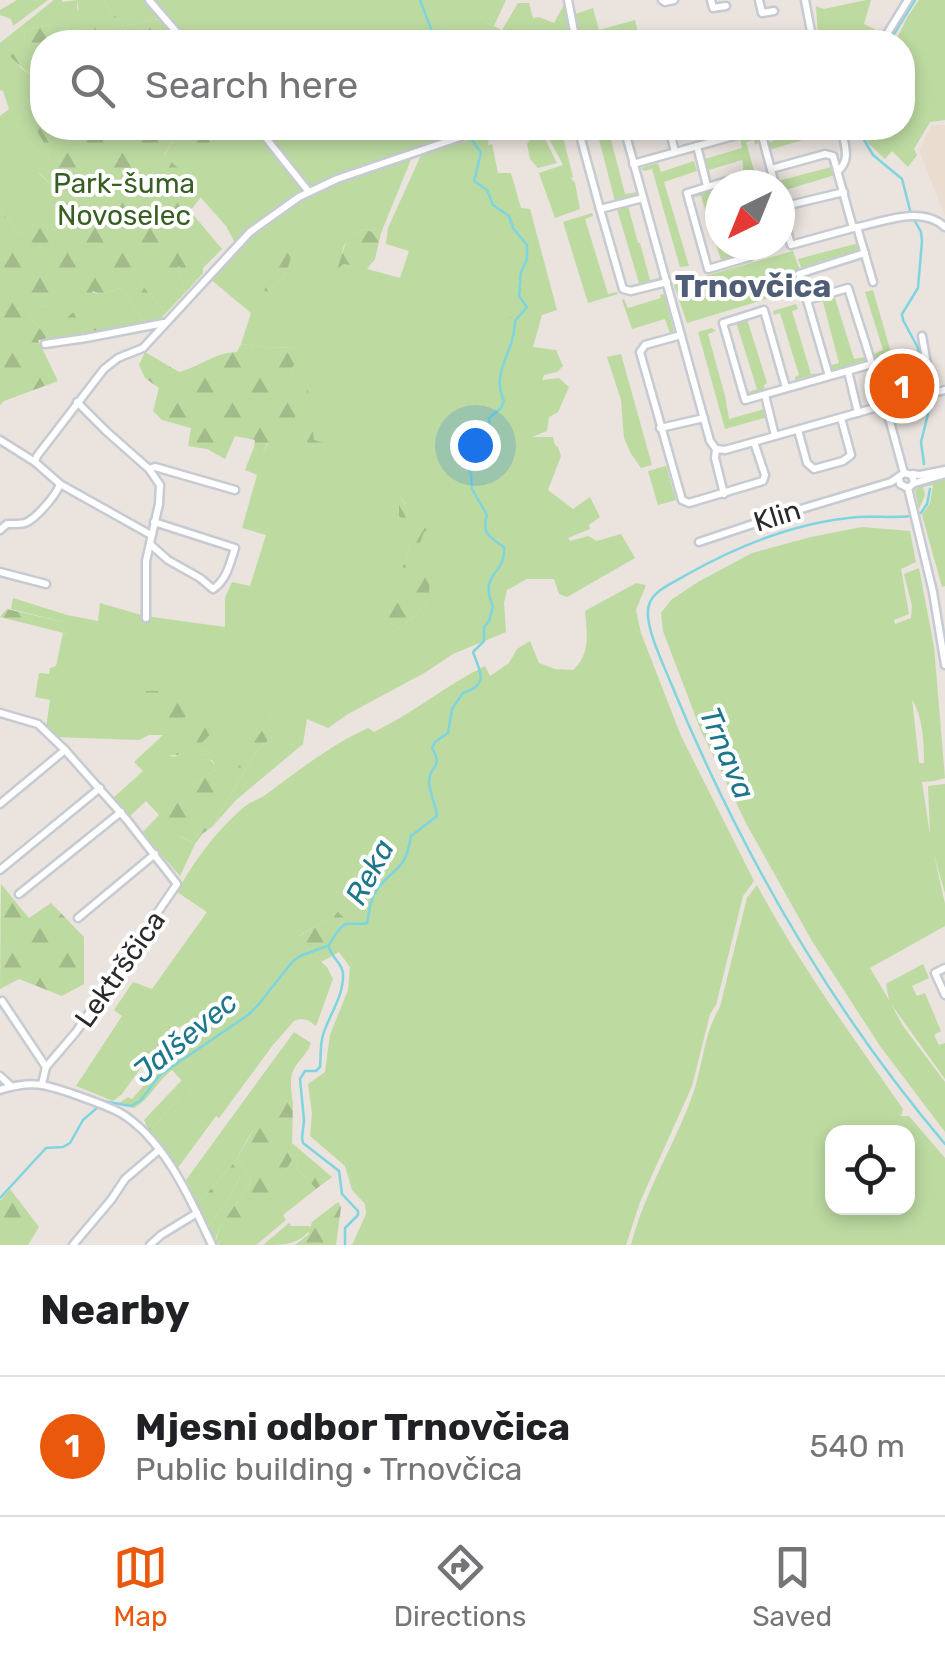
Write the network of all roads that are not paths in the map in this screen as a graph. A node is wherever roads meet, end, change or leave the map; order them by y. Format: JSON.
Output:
{"nodes":[{"id":1,"x":149,"y":0,"type":"edge"},
{"id":2,"x":568,"y":0,"type":"edge"},
{"id":3,"x":662,"y":0,"type":"edge"},
{"id":4,"x":674,"y":0,"type":"edge"},
{"id":5,"x":711,"y":0,"type":"edge"},
{"id":6,"x":759,"y":0,"type":"edge"},
{"id":7,"x":805,"y":0,"type":"edge"},
{"id":8,"x":908,"y":0,"type":"edge"},
{"id":9,"x":726,"y":6,"type":"dead end"},
{"id":10,"x":774,"y":11,"type":"dead end"},
{"id":11,"x":175,"y":30,"type":"edge"},
{"id":12,"x":574,"y":30,"type":"edge"},
{"id":13,"x":811,"y":30,"type":"edge"},
{"id":14,"x":889,"y":30,"type":"edge"},
{"id":15,"x":268,"y":140,"type":"edge"},
{"id":16,"x":450,"y":140,"type":"edge"},
{"id":17,"x":581,"y":140,"type":"edge"},
{"id":18,"x":627,"y":140,"type":"edge"},
{"id":19,"x":672,"y":140,"type":"edge"},
{"id":20,"x":718,"y":140,"type":"edge"},
{"id":21,"x":764,"y":140,"type":"edge"},
{"id":22,"x":844,"y":140,"type":"edge"},
{"id":23,"x":697,"y":146,"type":"junction"},
{"id":24,"x":675,"y":152,"type":"junction"},
{"id":25,"x":633,"y":164,"type":"junction"},
{"id":26,"x":772,"y":169,"type":"joint"},
{"id":27,"x":838,"y":170,"type":"junction"},
{"id":28,"x":705,"y":175,"type":"edge"},
{"id":29,"x":705,"y":187,"type":"edge"},
{"id":30,"x":309,"y":192,"type":"junction"},
{"id":31,"x":844,"y":192,"type":"junction"},
{"id":32,"x":643,"y":198,"type":"junction"},
{"id":33,"x":795,"y":202,"type":"edge"},
{"id":34,"x":600,"y":209,"type":"junction"},
{"id":35,"x":855,"y":227,"type":"junction"},
{"id":36,"x":945,"y":227,"type":"edge"},
{"id":37,"x":795,"y":244,"type":"edge"},
{"id":38,"x":864,"y":253,"type":"junction"},
{"id":39,"x":705,"y":257,"type":"edge"},
{"id":40,"x":706,"y":260,"type":"edge"},
{"id":41,"x":741,"y":260,"type":"edge"},
{"id":42,"x":799,"y":274,"type":"dead end"},
{"id":43,"x":666,"y":282,"type":"junction"},
{"id":44,"x":873,"y":282,"type":"dead end"},
{"id":45,"x":165,"y":322,"type":"junction"},
{"id":46,"x":682,"y":335,"type":"junction"},
{"id":47,"x":922,"y":336,"type":"dead end"},
{"id":48,"x":45,"y":344,"type":"dead end"},
{"id":49,"x":848,"y":371,"type":"junction"},
{"id":50,"x":829,"y":376,"type":"junction"},
{"id":51,"x":786,"y":388,"type":"junction"},
{"id":52,"x":945,"y":390,"type":"edge"},
{"id":53,"x":931,"y":392,"type":"junction"},
{"id":54,"x":765,"y":395,"type":"junction"},
{"id":55,"x":77,"y":402,"type":"junction"},
{"id":56,"x":885,"y":410,"type":"junction"},
{"id":57,"x":858,"y":413,"type":"junction"},
{"id":58,"x":704,"y":418,"type":"junction"},
{"id":59,"x":841,"y":418,"type":"junction"},
{"id":60,"x":660,"y":428,"type":"junction"},
{"id":61,"x":798,"y":430,"type":"junction"},
{"id":62,"x":775,"y":436,"type":"junction"},
{"id":63,"x":0,"y":440,"type":"edge"},
{"id":64,"x":754,"y":442,"type":"junction"},
{"id":65,"x":716,"y":449,"type":"junction"},
{"id":66,"x":35,"y":462,"type":"junction"},
{"id":67,"x":149,"y":468,"type":"junction"},
{"id":68,"x":945,"y":472,"type":"edge"},
{"id":69,"x":906,"y":480,"type":"junction"},
{"id":70,"x":60,"y":484,"type":"junction"},
{"id":71,"x":234,"y":490,"type":"dead end"},
{"id":72,"x":724,"y":494,"type":"junction"},
{"id":73,"x":154,"y":522,"type":"junction"},
{"id":74,"x":0,"y":530,"type":"edge"},
{"id":75,"x":150,"y":539,"type":"junction"},
{"id":76,"x":699,"y":542,"type":"dead end"},
{"id":77,"x":0,"y":572,"type":"edge"},
{"id":78,"x":46,"y":584,"type":"dead end"},
{"id":79,"x":146,"y":618,"type":"dead end"},
{"id":80,"x":945,"y":665,"type":"edge"},
{"id":81,"x":0,"y":713,"type":"edge"},
{"id":82,"x":65,"y":750,"type":"junction"},
{"id":83,"x":100,"y":788,"type":"junction"},
{"id":84,"x":0,"y":804,"type":"edge"},
{"id":85,"x":120,"y":812,"type":"junction"},
{"id":86,"x":155,"y":854,"type":"junction"},
{"id":87,"x":0,"y":870,"type":"edge"},
{"id":88,"x":19,"y":894,"type":"dead end"},
{"id":89,"x":78,"y":918,"type":"dead end"},
{"id":90,"x":945,"y":968,"type":"edge"},
{"id":91,"x":945,"y":995,"type":"edge"},
{"id":92,"x":2,"y":1001,"type":"edge"},
{"id":93,"x":46,"y":1067,"type":"junction"},
{"id":94,"x":0,"y":1076,"type":"edge"},
{"id":95,"x":42,"y":1084,"type":"junction"},
{"id":96,"x":12,"y":1086,"type":"junction"},
{"id":97,"x":0,"y":1090,"type":"edge"},
{"id":98,"x":159,"y":1150,"type":"junction"},
{"id":99,"x":197,"y":1214,"type":"junction"},
{"id":100,"x":73,"y":1245,"type":"edge"},
{"id":101,"x":150,"y":1245,"type":"edge"},
{"id":102,"x":212,"y":1245,"type":"edge"}],
"edges":[{"from":1,"to":11,"type":"street"},
{"from":2,"to":12,"type":"street"},
{"from":3,"to":4,"type":"street"},
{"from":5,"to":9,"type":"street"},
{"from":6,"to":10,"type":"street"},
{"from":7,"to":13,"type":"street"},
{"from":8,"to":14,"type":"street"},
{"from":15,"to":30,"type":"street"},
{"from":16,"to":30,"type":"street"},
{"from":17,"to":34,"type":"street"},
{"from":18,"to":25,"type":"street"},
{"from":19,"to":24,"type":"street"},
{"from":20,"to":23,"type":"street"},
{"from":21,"to":26,"type":"street"},
{"from":22,"to":27,"type":"street"},
{"from":23,"to":24,"type":"street"},
{"from":23,"to":28,"type":"street"},
{"from":24,"to":25,"type":"street"},
{"from":25,"to":32,"type":"street"},
{"from":26,"to":27,"type":"street"},
{"from":27,"to":31,"type":"street"},
{"from":29,"to":39,"type":"street"},
{"from":30,"to":45,"type":"street"},
{"from":31,"to":33,"type":"street"},
{"from":31,"to":35,"type":"street"},
{"from":32,"to":34,"type":"street"},
{"from":32,"to":43,"type":"street"},
{"from":34,"to":43,"type":"street"},
{"from":35,"to":36,"type":"street"},
{"from":35,"to":37,"type":"street"},
{"from":35,"to":38,"type":"street"},
{"from":38,"to":42,"type":"street"},
{"from":38,"to":44,"type":"street"},
{"from":40,"to":41,"type":"street"},
{"from":43,"to":46,"type":"street"},
{"from":45,"to":48,"type":"street"},
{"from":45,"to":55,"type":"street"},
{"from":46,"to":58,"type":"street"},
{"from":46,"to":60,"type":"street"},
{"from":47,"to":53,"type":"street"},
{"from":49,"to":50,"type":"street"},
{"from":49,"to":50,"type":"street"},
{"from":49,"to":57,"type":"street"},
{"from":50,"to":51,"type":"street"},
{"from":51,"to":54,"type":"street"},
{"from":51,"to":54,"type":"street"},
{"from":52,"to":53,"type":"street"},
{"from":53,"to":56,"type":"street"},
{"from":54,"to":62,"type":"street"},
{"from":55,"to":66,"type":"street"},
{"from":55,"to":67,"type":"street"},
{"from":56,"to":57,"type":"street"},
{"from":56,"to":69,"type":"street"},
{"from":57,"to":59,"type":"street"},
{"from":58,"to":60,"type":"street"},
{"from":58,"to":65,"type":"street"},
{"from":59,"to":61,"type":"street"},
{"from":59,"to":61,"type":"street"},
{"from":60,"to":72,"type":"street"},
{"from":61,"to":62,"type":"street"},
{"from":62,"to":64,"type":"street"},
{"from":63,"to":66,"type":"street"},
{"from":64,"to":65,"type":"street"},
{"from":64,"to":72,"type":"street"},
{"from":65,"to":72,"type":"street"},
{"from":66,"to":70,"type":"street"},
{"from":67,"to":71,"type":"street"},
{"from":67,"to":73,"type":"street"},
{"from":68,"to":69,"type":"street","name":"Klin"},
{"from":69,"to":76,"type":"street","name":"Klin"},
{"from":69,"to":80,"type":"street"},
{"from":70,"to":74,"type":"street"},
{"from":70,"to":75,"type":"street"},
{"from":73,"to":75,"type":"street"},
{"from":73,"to":75,"type":"street"},
{"from":75,"to":79,"type":"street"},
{"from":77,"to":78,"type":"street"},
{"from":81,"to":82,"type":"street","name":"Lektrščica"},
{"from":82,"to":83,"type":"street","name":"Lektrščica"},
{"from":82,"to":84,"type":"street"},
{"from":83,"to":85,"type":"street","name":"Lektrščica"},
{"from":83,"to":87,"type":"street"},
{"from":85,"to":86,"type":"street","name":"Lektrščica"},
{"from":85,"to":88,"type":"street"},
{"from":86,"to":89,"type":"street","name":"Lektrščica"},
{"from":86,"to":93,"type":"street","name":"Lektrščica"},
{"from":90,"to":91,"type":"street"},
{"from":92,"to":93,"type":"street"},
{"from":93,"to":95,"type":"street","name":"Lektrščica"},
{"from":94,"to":96,"type":"street"},
{"from":95,"to":96,"type":"street"},
{"from":95,"to":98,"type":"street"},
{"from":96,"to":97,"type":"street"},
{"from":98,"to":99,"type":"street"},
{"from":98,"to":100,"type":"street"},
{"from":99,"to":101,"type":"street"},
{"from":99,"to":102,"type":"street"}]}
